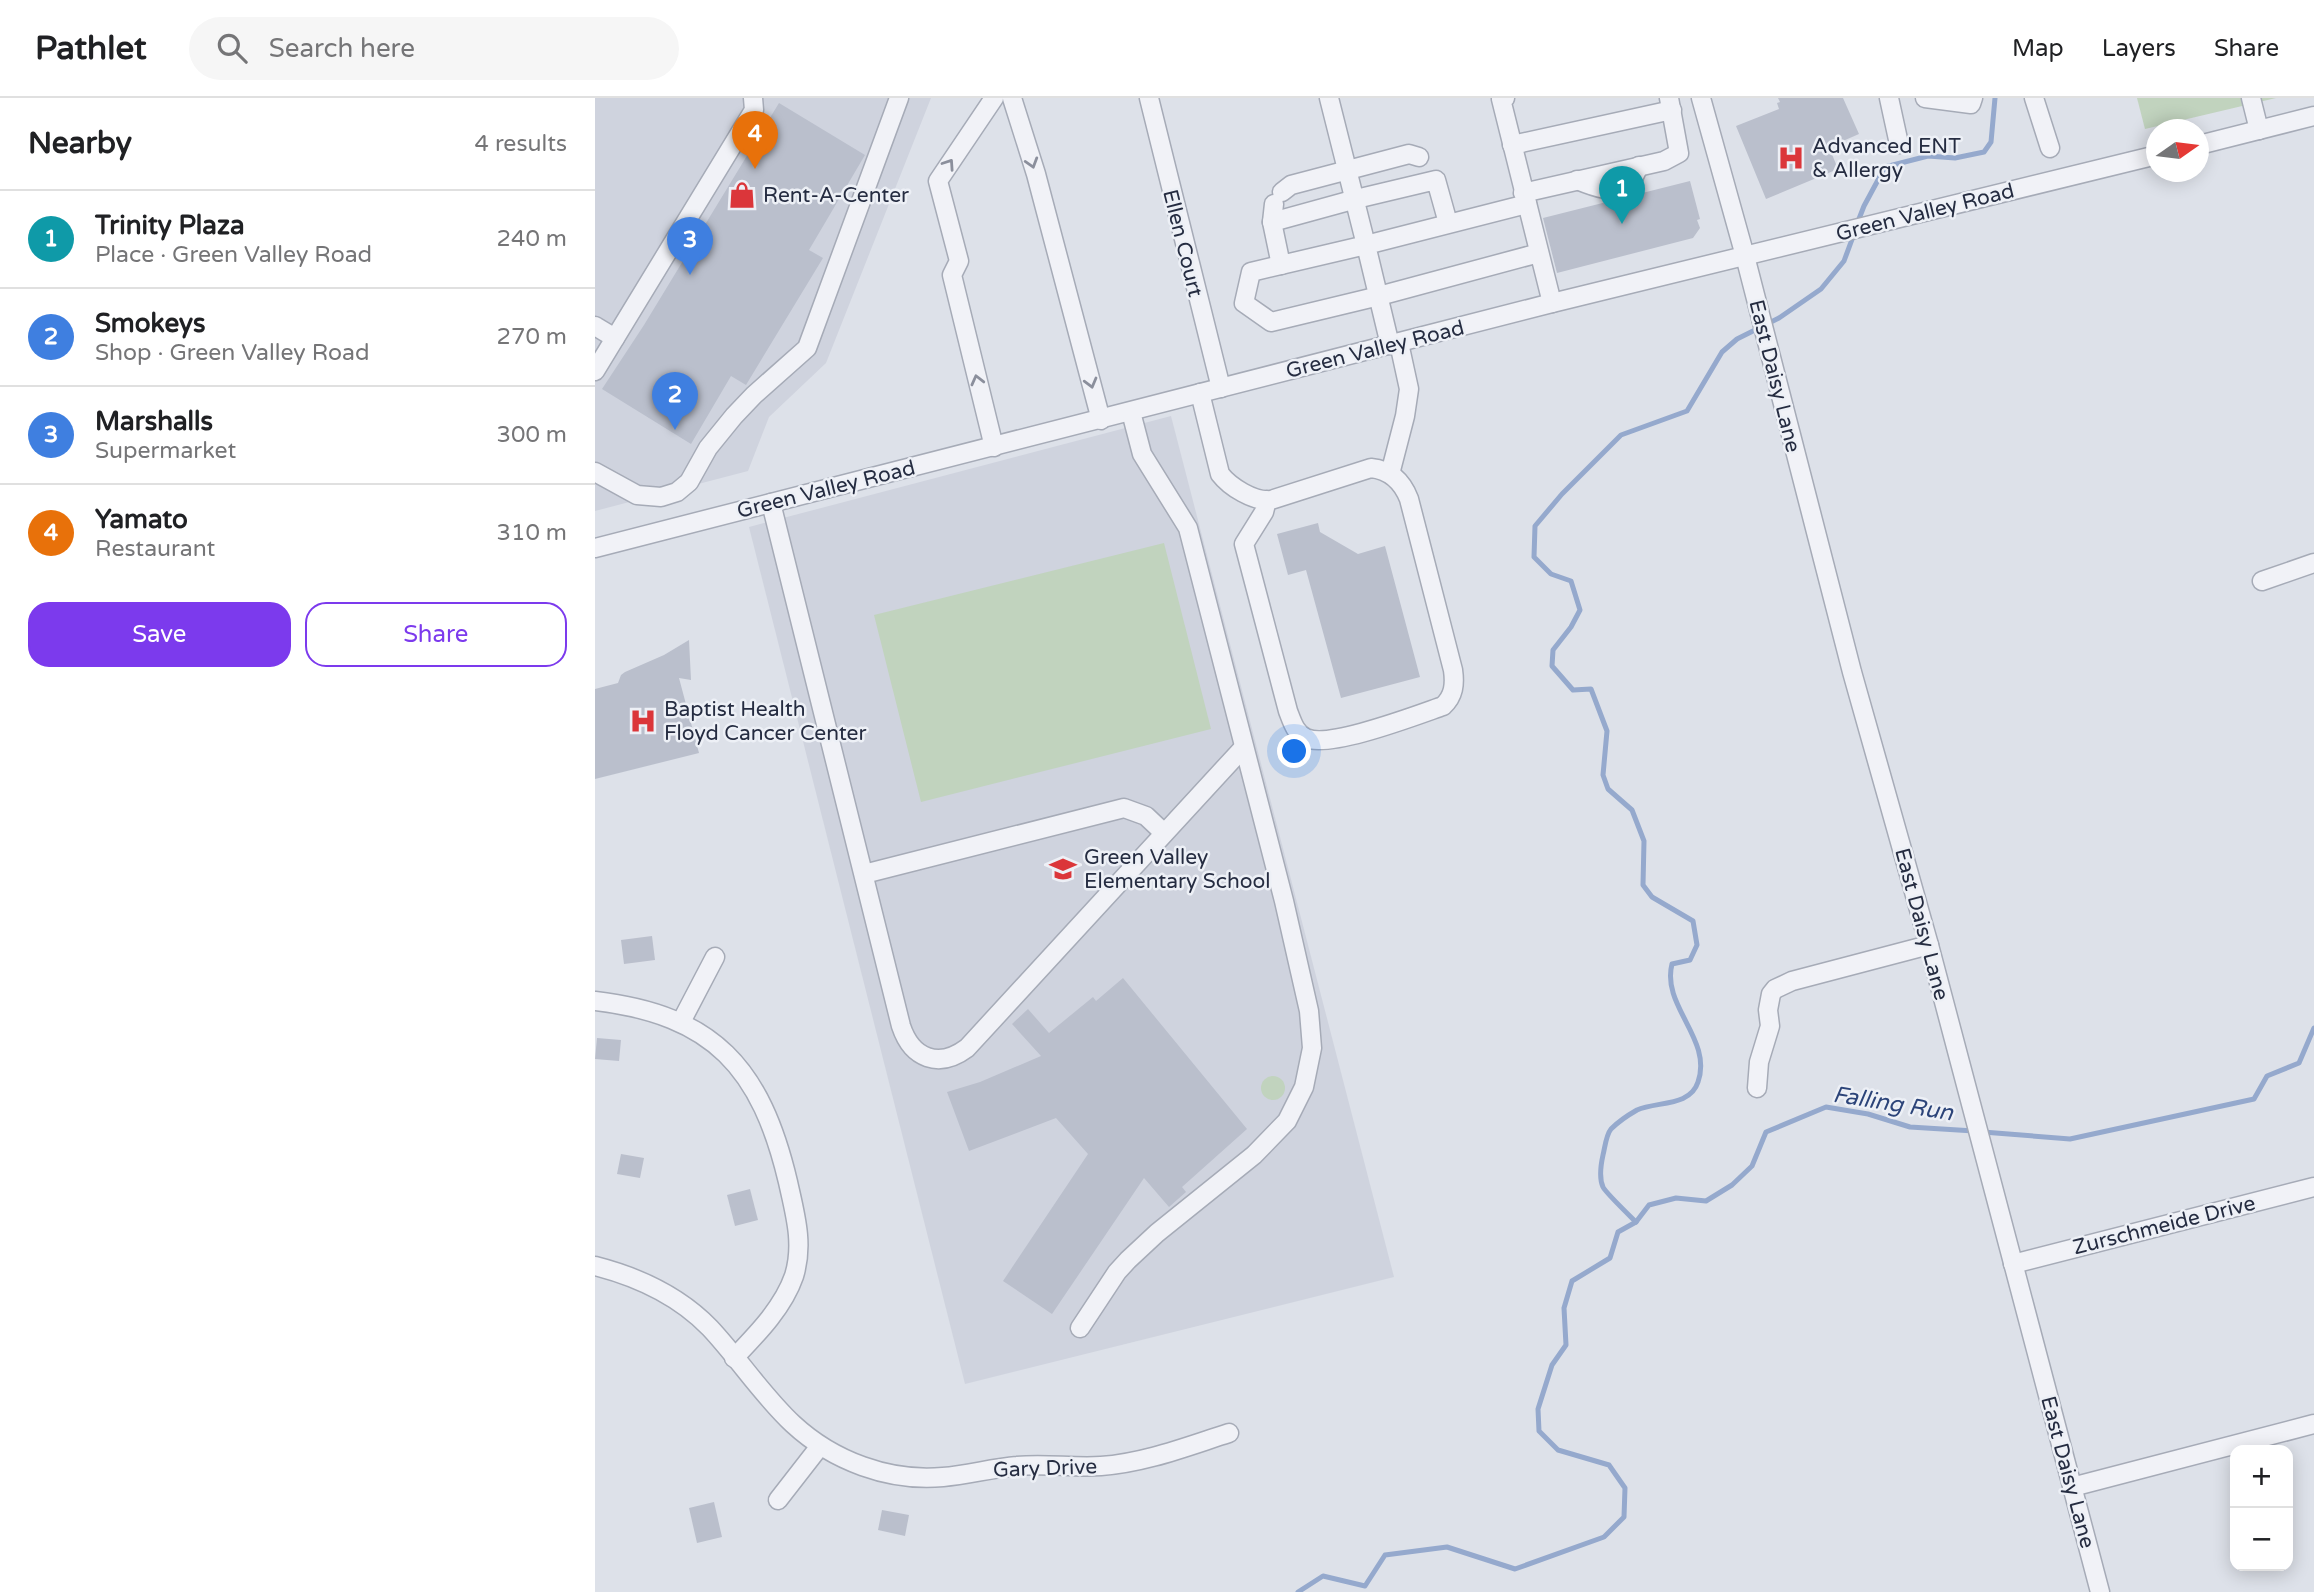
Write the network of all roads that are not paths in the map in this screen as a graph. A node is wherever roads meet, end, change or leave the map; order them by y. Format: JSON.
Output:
{"nodes":[{"id":1,"x":753,"y":98,"type":"edge"},
{"id":2,"x":899,"y":98,"type":"edge"},
{"id":3,"x":993,"y":98,"type":"edge"},
{"id":4,"x":1012,"y":98,"type":"edge"},
{"id":5,"x":1149,"y":98,"type":"edge"},
{"id":6,"x":1329,"y":98,"type":"edge"},
{"id":7,"x":1503,"y":98,"type":"edge"},
{"id":8,"x":1701,"y":98,"type":"edge"},
{"id":9,"x":1889,"y":98,"type":"edge"},
{"id":10,"x":1925,"y":98,"type":"edge"},
{"id":11,"x":1973,"y":98,"type":"edge"},
{"id":12,"x":2034,"y":98,"type":"edge"},
{"id":13,"x":2251,"y":98,"type":"edge"},
{"id":14,"x":1671,"y":104,"type":"edge"},
{"id":15,"x":2314,"y":118,"type":"edge"},
{"id":16,"x":2259,"y":130,"type":"junction"},
{"id":17,"x":2209,"y":142,"type":"edge"},
{"id":18,"x":1899,"y":144,"type":"dead end"},
{"id":19,"x":1512,"y":145,"type":"junction"},
{"id":20,"x":2050,"y":148,"type":"dead end"},
{"id":21,"x":2146,"y":158,"type":"edge"},
{"id":22,"x":1428,"y":167,"type":"junction"},
{"id":23,"x":1349,"y":171,"type":"junction"},
{"id":24,"x":1356,"y":198,"type":"junction"},
{"id":25,"x":1525,"y":198,"type":"junction"},
{"id":26,"x":1276,"y":206,"type":"junction"},
{"id":27,"x":1448,"y":223,"type":"junction"},
{"id":28,"x":1366,"y":245,"type":"junction"},
{"id":29,"x":1539,"y":253,"type":"junction"},
{"id":30,"x":1745,"y":256,"type":"junction"},
{"id":31,"x":1281,"y":265,"type":"junction"},
{"id":32,"x":1379,"y":296,"type":"junction"},
{"id":33,"x":1552,"y":303,"type":"junction"},
{"id":34,"x":595,"y":326,"type":"edge"},
{"id":35,"x":615,"y":338,"type":"junction"},
{"id":36,"x":1395,"y":344,"type":"junction"},
{"id":37,"x":595,"y":371,"type":"edge"},
{"id":38,"x":1221,"y":388,"type":"junction"},
{"id":39,"x":1200,"y":393,"type":"junction"},
{"id":40,"x":1131,"y":412,"type":"junction"},
{"id":41,"x":1101,"y":420,"type":"junction"},
{"id":42,"x":994,"y":447,"type":"junction"},
{"id":43,"x":595,"y":472,"type":"edge"},
{"id":44,"x":1390,"y":474,"type":"junction"},
{"id":45,"x":1267,"y":500,"type":"junction"},
{"id":46,"x":771,"y":503,"type":"junction"},
{"id":47,"x":595,"y":548,"type":"edge"},
{"id":48,"x":2314,"y":563,"type":"edge"},
{"id":49,"x":2262,"y":581,"type":"dead end"},
{"id":50,"x":1243,"y":748,"type":"junction"},
{"id":51,"x":1164,"y":833,"type":"junction"},
{"id":52,"x":864,"y":874,"type":"junction"},
{"id":53,"x":1929,"y":945,"type":"junction"},
{"id":54,"x":715,"y":957,"type":"dead end"},
{"id":55,"x":595,"y":1001,"type":"edge"},
{"id":56,"x":681,"y":1021,"type":"junction"},
{"id":57,"x":1756,"y":1088,"type":"dead end"},
{"id":58,"x":2314,"y":1187,"type":"edge"},
{"id":59,"x":2014,"y":1264,"type":"junction"},
{"id":60,"x":595,"y":1266,"type":"edge"},
{"id":61,"x":1080,"y":1328,"type":"dead end"},
{"id":62,"x":734,"y":1358,"type":"junction"},
{"id":63,"x":2314,"y":1423,"type":"edge"},
{"id":64,"x":1229,"y":1433,"type":"dead end"},
{"id":65,"x":820,"y":1446,"type":"junction"},
{"id":66,"x":2072,"y":1487,"type":"junction"},
{"id":67,"x":778,"y":1500,"type":"dead end"},
{"id":68,"x":2100,"y":1592,"type":"edge"}],
"edges":[{"from":1,"to":35,"type":"street"},
{"from":2,"to":43,"type":"street"},
{"from":42,"to":3,"type":"street","one_way":true},
{"from":4,"to":41,"type":"street","one_way":true},
{"from":5,"to":38,"type":"street","name":"Ellen Court"},
{"from":6,"to":23,"type":"street"},
{"from":7,"to":19,"type":"street"},
{"from":8,"to":30,"type":"street","name":"East Daisy Lane"},
{"from":9,"to":18,"type":"street"},
{"from":10,"to":11,"type":"street"},
{"from":12,"to":20,"type":"street"},
{"from":13,"to":16,"type":"street"},
{"from":14,"to":19,"type":"street"},
{"from":14,"to":25,"type":"street"},
{"from":15,"to":16,"type":"street"},
{"from":16,"to":17,"type":"street"},
{"from":19,"to":25,"type":"street"},
{"from":21,"to":30,"type":"street","name":"Green Valley Road"},
{"from":22,"to":23,"type":"street"},
{"from":22,"to":24,"type":"street"},
{"from":22,"to":27,"type":"street"},
{"from":23,"to":24,"type":"street"},
{"from":23,"to":26,"type":"street"},
{"from":24,"to":26,"type":"street"},
{"from":24,"to":28,"type":"street"},
{"from":25,"to":27,"type":"street"},
{"from":25,"to":29,"type":"street"},
{"from":26,"to":31,"type":"street"},
{"from":27,"to":28,"type":"street"},
{"from":28,"to":31,"type":"street"},
{"from":28,"to":32,"type":"street"},
{"from":29,"to":32,"type":"street"},
{"from":29,"to":33,"type":"street"},
{"from":30,"to":33,"type":"street","name":"Green Valley Road"},
{"from":30,"to":53,"type":"street","name":"East Daisy Lane"},
{"from":31,"to":32,"type":"street"},
{"from":32,"to":36,"type":"street"},
{"from":33,"to":36,"type":"street","name":"Green Valley Road"},
{"from":34,"to":35,"type":"street"},
{"from":35,"to":37,"type":"street"},
{"from":36,"to":38,"type":"street","name":"Green Valley Road"},
{"from":36,"to":44,"type":"street"},
{"from":38,"to":39,"type":"street","name":"Green Valley Road"},
{"from":39,"to":40,"type":"street","name":"Green Valley Road"},
{"from":39,"to":45,"type":"street"},
{"from":40,"to":41,"type":"street","name":"Green Valley Road"},
{"from":40,"to":50,"type":"street"},
{"from":41,"to":42,"type":"street","name":"Green Valley Road"},
{"from":42,"to":46,"type":"street","name":"Green Valley Road"},
{"from":44,"to":45,"type":"street"},
{"from":44,"to":45,"type":"street"},
{"from":46,"to":47,"type":"street","name":"Green Valley Road"},
{"from":46,"to":52,"type":"street"},
{"from":48,"to":49,"type":"street"},
{"from":50,"to":51,"type":"street"},
{"from":50,"to":61,"type":"street"},
{"from":51,"to":52,"type":"street"},
{"from":51,"to":52,"type":"street"},
{"from":53,"to":57,"type":"street"},
{"from":53,"to":59,"type":"street","name":"East Daisy Lane"},
{"from":54,"to":56,"type":"street"},
{"from":55,"to":56,"type":"street"},
{"from":56,"to":62,"type":"street"},
{"from":58,"to":59,"type":"street","name":"Zurschmeide Drive"},
{"from":59,"to":66,"type":"street","name":"East Daisy Lane"},
{"from":60,"to":62,"type":"street","name":"Gary Drive"},
{"from":62,"to":65,"type":"street","name":"Gary Drive"},
{"from":63,"to":66,"type":"street"},
{"from":64,"to":65,"type":"street","name":"Gary Drive"},
{"from":65,"to":67,"type":"street"},
{"from":66,"to":68,"type":"street","name":"East Daisy Lane"}]}
